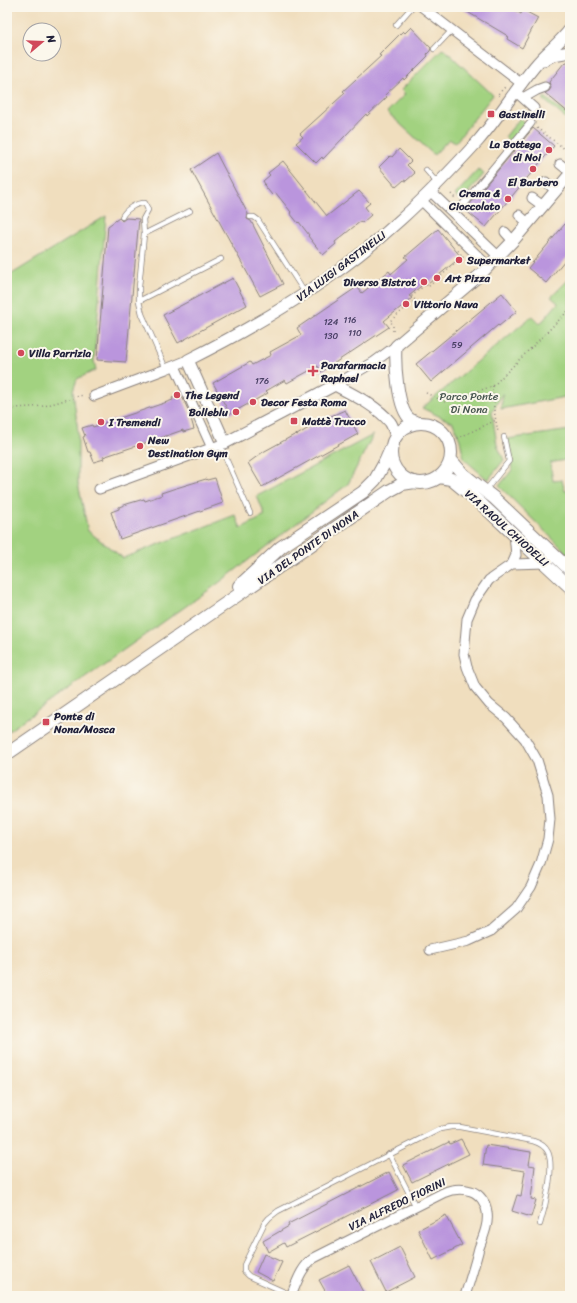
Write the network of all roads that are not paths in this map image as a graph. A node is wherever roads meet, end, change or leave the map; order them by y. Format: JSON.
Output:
{"nodes":[{"id":1,"x":412,"y":7,"type":"edge"},
{"id":2,"x":422,"y":7,"type":"edge"},
{"id":3,"x":396,"y":25,"type":"dead end"},
{"id":4,"x":570,"y":29,"type":"edge"},
{"id":5,"x":452,"y":30,"type":"junction"},
{"id":6,"x":434,"y":49,"type":"dead end"},
{"id":7,"x":570,"y":52,"type":"edge"},
{"id":8,"x":535,"y":66,"type":"junction"},
{"id":9,"x":545,"y":87,"type":"dead end"},
{"id":10,"x":520,"y":91,"type":"junction"},
{"id":11,"x":534,"y":108,"type":"dead end"},
{"id":12,"x":531,"y":123,"type":"road end"},
{"id":13,"x":560,"y":164,"type":"dead end"},
{"id":14,"x":426,"y":170,"type":"dead end"},
{"id":15,"x":570,"y":173,"type":"edge"},
{"id":16,"x":546,"y":182,"type":"dead end"},
{"id":17,"x":434,"y":188,"type":"junction"},
{"id":18,"x":556,"y":191,"type":"junction"},
{"id":19,"x":532,"y":198,"type":"dead end"},
{"id":20,"x":422,"y":201,"type":"junction"},
{"id":21,"x":462,"y":205,"type":"dead end"},
{"id":22,"x":542,"y":206,"type":"junction"},
{"id":23,"x":190,"y":211,"type":"dead end"},
{"id":24,"x":518,"y":215,"type":"dead end"},
{"id":25,"x":122,"y":217,"type":"dead end"},
{"id":26,"x":250,"y":218,"type":"dead end"},
{"id":27,"x":528,"y":223,"type":"junction"},
{"id":28,"x":505,"y":232,"type":"dead end"},
{"id":29,"x":144,"y":234,"type":"junction"},
{"id":30,"x":513,"y":241,"type":"junction"},
{"id":31,"x":498,"y":256,"type":"junction"},
{"id":32,"x":221,"y":259,"type":"dead end"},
{"id":33,"x":488,"y":266,"type":"junction"},
{"id":34,"x":306,"y":294,"type":"junction"},
{"id":35,"x":139,"y":301,"type":"junction"},
{"id":36,"x":396,"y":346,"type":"junction"},
{"id":37,"x":188,"y":360,"type":"junction"},
{"id":38,"x":175,"y":366,"type":"junction"},
{"id":39,"x":166,"y":369,"type":"junction"},
{"id":40,"x":335,"y":385,"type":"junction"},
{"id":41,"x":94,"y":396,"type":"dead end"},
{"id":42,"x":418,"y":423,"type":"junction"},
{"id":43,"x":504,"y":437,"type":"dead end"},
{"id":44,"x":394,"y":440,"type":"junction"},
{"id":45,"x":219,"y":446,"type":"junction"},
{"id":46,"x":450,"y":460,"type":"junction"},
{"id":47,"x":439,"y":477,"type":"junction"},
{"id":48,"x":415,"y":482,"type":"junction"},
{"id":49,"x":99,"y":489,"type":"dead end"},
{"id":50,"x":485,"y":491,"type":"junction"},
{"id":51,"x":250,"y":514,"type":"dead end"},
{"id":52,"x":514,"y":534,"type":"junction"},
{"id":53,"x":545,"y":563,"type":"junction"},
{"id":54,"x":512,"y":564,"type":"junction"},
{"id":55,"x":570,"y":570,"type":"edge"},
{"id":56,"x":570,"y":587,"type":"edge"},
{"id":57,"x":204,"y":618,"type":"junction"},
{"id":58,"x":7,"y":754,"type":"edge"},
{"id":59,"x":430,"y":950,"type":"dead end"},
{"id":60,"x":390,"y":1154,"type":"junction"},
{"id":61,"x":416,"y":1207,"type":"junction"},
{"id":62,"x":540,"y":1224,"type":"dead end"},
{"id":63,"x":291,"y":1296,"type":"edge"},
{"id":64,"x":465,"y":1296,"type":"edge"}],
"edges":[{"from":1,"to":3,"type":"lane"},
{"from":2,"to":5,"type":"street"},
{"from":4,"to":8,"type":"street","name":"VIA LUIGI GASTINELLI"},
{"from":5,"to":6,"type":"lane"},
{"from":5,"to":10,"type":"street"},
{"from":7,"to":8,"type":"street","name":"VIA LUIGI GASTINELLI"},
{"from":8,"to":10,"type":"street","name":"VIA LUIGI GASTINELLI"},
{"from":9,"to":10,"type":"street"},
{"from":10,"to":11,"type":"street"},
{"from":10,"to":17,"type":"street","name":"VIA LUIGI GASTINELLI"},
{"from":12,"to":21,"type":"street"},
{"from":13,"to":15,"type":"street"},
{"from":14,"to":17,"type":"lane"},
{"from":15,"to":18,"type":"street"},
{"from":16,"to":18,"type":"street"},
{"from":17,"to":20,"type":"street","name":"VIA LUIGI GASTINELLI"},
{"from":17,"to":31,"type":"street"},
{"from":18,"to":22,"type":"street"},
{"from":19,"to":22,"type":"street"},
{"from":20,"to":33,"type":"street"},
{"from":20,"to":34,"type":"street","name":"VIA LUIGI GASTINELLI"},
{"from":22,"to":27,"type":"street"},
{"from":23,"to":29,"type":"lane"},
{"from":24,"to":27,"type":"street"},
{"from":25,"to":29,"type":"lane"},
{"from":26,"to":34,"type":"lane"},
{"from":27,"to":30,"type":"street"},
{"from":28,"to":30,"type":"street"},
{"from":29,"to":35,"type":"lane"},
{"from":30,"to":31,"type":"street"},
{"from":31,"to":33,"type":"street"},
{"from":32,"to":35,"type":"lane"},
{"from":33,"to":36,"type":"street"},
{"from":34,"to":37,"type":"street","name":"VIA LUIGI GASTINELLI"},
{"from":35,"to":39,"type":"lane"},
{"from":36,"to":40,"type":"street"},
{"from":36,"to":42,"type":"street"},
{"from":37,"to":38,"type":"street","name":"VIA LUIGI GASTINELLI"},
{"from":37,"to":45,"type":"street"},
{"from":38,"to":39,"type":"street","name":"VIA LUIGI GASTINELLI"},
{"from":38,"to":45,"type":"street"},
{"from":39,"to":41,"type":"street","name":"VIA LUIGI GASTINELLI"},
{"from":40,"to":44,"type":"street"},
{"from":40,"to":45,"type":"street"},
{"from":42,"to":44,"type":"main road"},
{"from":42,"to":46,"type":"main road"},
{"from":43,"to":50,"type":"lane"},
{"from":44,"to":48,"type":"main road"},
{"from":44,"to":57,"type":"main road","name":"VIA DEL PONTE DI NONA"},
{"from":45,"to":49,"type":"street"},
{"from":45,"to":51,"type":"lane"},
{"from":46,"to":47,"type":"main road"},
{"from":46,"to":50,"type":"main road","name":"VIA RAOUL CHIODELLI"},
{"from":47,"to":48,"type":"main road"},
{"from":47,"to":52,"type":"main road","name":"VIA RAOUL CHIODELLI"},
{"from":48,"to":57,"type":"main road","name":"VIA DEL PONTE DI NONA"},
{"from":50,"to":55,"type":"main road","name":"VIA RAOUL CHIODELLI"},
{"from":52,"to":53,"type":"main road","name":"VIA RAOUL CHIODELLI"},
{"from":52,"to":54,"type":"street"},
{"from":53,"to":54,"type":"street"},
{"from":53,"to":56,"type":"main road","name":"VIA RAOUL CHIODELLI"},
{"from":54,"to":59,"type":"street"},
{"from":57,"to":58,"type":"main road","name":"VIA DEL PONTE DI NONA"},
{"from":60,"to":61,"type":"lane"},
{"from":60,"to":62,"type":"lane"},
{"from":60,"to":63,"type":"lane"},
{"from":61,"to":63,"type":"street","name":"VIA ALFREDO FIORINI"},
{"from":61,"to":64,"type":"street","name":"VIA ALFREDO FIORINI"}]}
